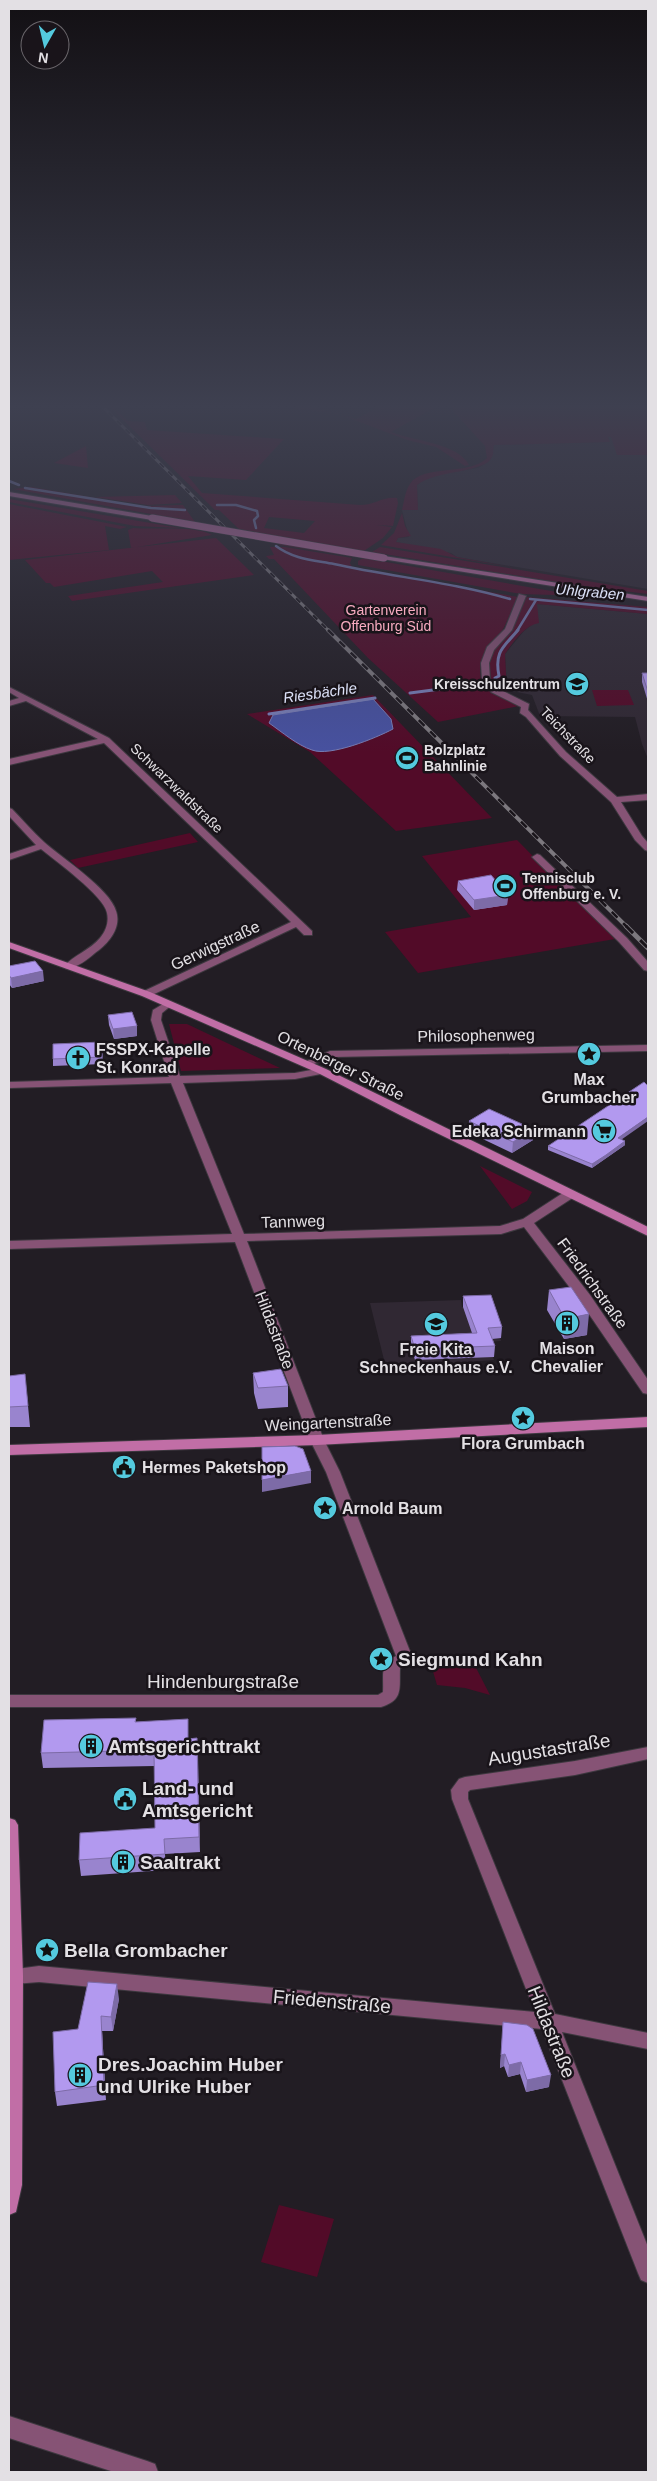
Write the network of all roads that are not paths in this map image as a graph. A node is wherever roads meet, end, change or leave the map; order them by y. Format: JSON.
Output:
{"nodes":[{"id":1,"x":162,"y":520,"type":"edge"},
{"id":2,"x":522,"y":596,"type":"dead end"},
{"id":3,"x":648,"y":599,"type":"edge"},
{"id":4,"x":9,"y":689,"type":"edge"},
{"id":5,"x":26,"y":698,"type":"junction"},
{"id":6,"x":9,"y":704,"type":"edge"},
{"id":7,"x":106,"y":740,"type":"junction"},
{"id":8,"x":9,"y":762,"type":"edge"},
{"id":9,"x":648,"y":797,"type":"edge"},
{"id":10,"x":616,"y":800,"type":"junction"},
{"id":11,"x":9,"y":811,"type":"edge"},
{"id":12,"x":42,"y":846,"type":"junction"},
{"id":13,"x":648,"y":848,"type":"edge"},
{"id":14,"x":9,"y":857,"type":"edge"},
{"id":15,"x":537,"y":857,"type":"dead end"},
{"id":16,"x":297,"y":923,"type":"junction"},
{"id":17,"x":308,"y":933,"type":"dead end"},
{"id":18,"x":10,"y":945,"type":"edge"},
{"id":19,"x":70,"y":966,"type":"junction"},
{"id":20,"x":648,"y":968,"type":"edge"},
{"id":21,"x":146,"y":994,"type":"junction"},
{"id":22,"x":168,"y":1004,"type":"junction"},
{"id":23,"x":648,"y":1048,"type":"edge"},
{"id":24,"x":306,"y":1064,"type":"junction"},
{"id":25,"x":322,"y":1071,"type":"junction"},
{"id":26,"x":175,"y":1078,"type":"junction"},
{"id":27,"x":9,"y":1085,"type":"edge"},
{"id":28,"x":570,"y":1194,"type":"junction"},
{"id":29,"x":527,"y":1222,"type":"junction"},
{"id":30,"x":648,"y":1232,"type":"edge"},
{"id":31,"x":240,"y":1239,"type":"junction"},
{"id":32,"x":9,"y":1245,"type":"edge"},
{"id":33,"x":648,"y":1390,"type":"edge"},
{"id":34,"x":648,"y":1422,"type":"edge"},
{"id":35,"x":317,"y":1440,"type":"junction"},
{"id":36,"x":9,"y":1450,"type":"edge"},
{"id":37,"x":405,"y":1659,"type":"joint"},
{"id":38,"x":9,"y":1701,"type":"edge"},
{"id":39,"x":648,"y":1753,"type":"edge"},
{"id":40,"x":459,"y":1790,"type":"joint"},
{"id":41,"x":9,"y":1824,"type":"edge"},
{"id":42,"x":14,"y":1976,"type":"junction"},
{"id":43,"x":547,"y":2021,"type":"junction"},
{"id":44,"x":648,"y":2041,"type":"edge"},
{"id":45,"x":9,"y":2205,"type":"edge"},
{"id":46,"x":648,"y":2273,"type":"edge"},
{"id":47,"x":9,"y":2427,"type":"edge"},
{"id":48,"x":147,"y":2472,"type":"edge"}],
"edges":[{"from":1,"to":3,"type":"street","bridge":true},
{"from":2,"to":10,"type":"street","name":"Teichstraße"},
{"from":4,"to":5,"type":"street","name":"Schwarzwaldstraße"},
{"from":5,"to":6,"type":"street"},
{"from":5,"to":7,"type":"street","name":"Schwarzwaldstraße"},
{"from":7,"to":8,"type":"street"},
{"from":7,"to":16,"type":"street","name":"Schwarzwaldstraße"},
{"from":9,"to":10,"type":"street"},
{"from":10,"to":13,"type":"street","name":"Teichstraße"},
{"from":11,"to":12,"type":"street"},
{"from":12,"to":14,"type":"street"},
{"from":12,"to":19,"type":"street"},
{"from":15,"to":20,"type":"street"},
{"from":16,"to":17,"type":"street","name":"Schwarzwaldstraße"},
{"from":16,"to":21,"type":"street","name":"Gerwigstraße"},
{"from":18,"to":19,"type":"street","name":"Ortenberger Straße"},
{"from":19,"to":21,"type":"street","name":"Ortenberger Straße"},
{"from":21,"to":22,"type":"street","name":"Ortenberger Straße"},
{"from":22,"to":24,"type":"street","name":"Ortenberger Straße"},
{"from":22,"to":26,"type":"street","name":"Hildastraße"},
{"from":23,"to":24,"type":"street","name":"Philosophenweg"},
{"from":24,"to":25,"type":"street","name":"Ortenberger Straße"},
{"from":25,"to":26,"type":"street"},
{"from":25,"to":28,"type":"street","name":"Ortenberger Straße"},
{"from":26,"to":27,"type":"street"},
{"from":26,"to":31,"type":"street","name":"Hildastraße"},
{"from":28,"to":29,"type":"street","name":"Tannweg"},
{"from":28,"to":30,"type":"street","name":"Ortenberger Straße"},
{"from":29,"to":31,"type":"street","name":"Tannweg"},
{"from":29,"to":33,"type":"street","name":"Friedrichstraße"},
{"from":31,"to":32,"type":"street","name":"Tannweg"},
{"from":31,"to":35,"type":"street","name":"Hildastraße"},
{"from":34,"to":35,"type":"street","name":"Weingartenstraße"},
{"from":35,"to":36,"type":"street","name":"Weingartenstraße"},
{"from":35,"to":37,"type":"street","name":"Hildastraße"},
{"from":37,"to":38,"type":"street","name":"Hindenburgstraße"},
{"from":39,"to":40,"type":"street","name":"Augustastraße"},
{"from":40,"to":43,"type":"street","name":"Hildastraße"},
{"from":41,"to":42,"type":"street"},
{"from":42,"to":43,"type":"street","name":"Friedenstraße"},
{"from":42,"to":45,"type":"street"},
{"from":43,"to":44,"type":"street","name":"Friedenstraße"},
{"from":43,"to":46,"type":"street","name":"Hildastraße"},
{"from":47,"to":48,"type":"street"}]}
